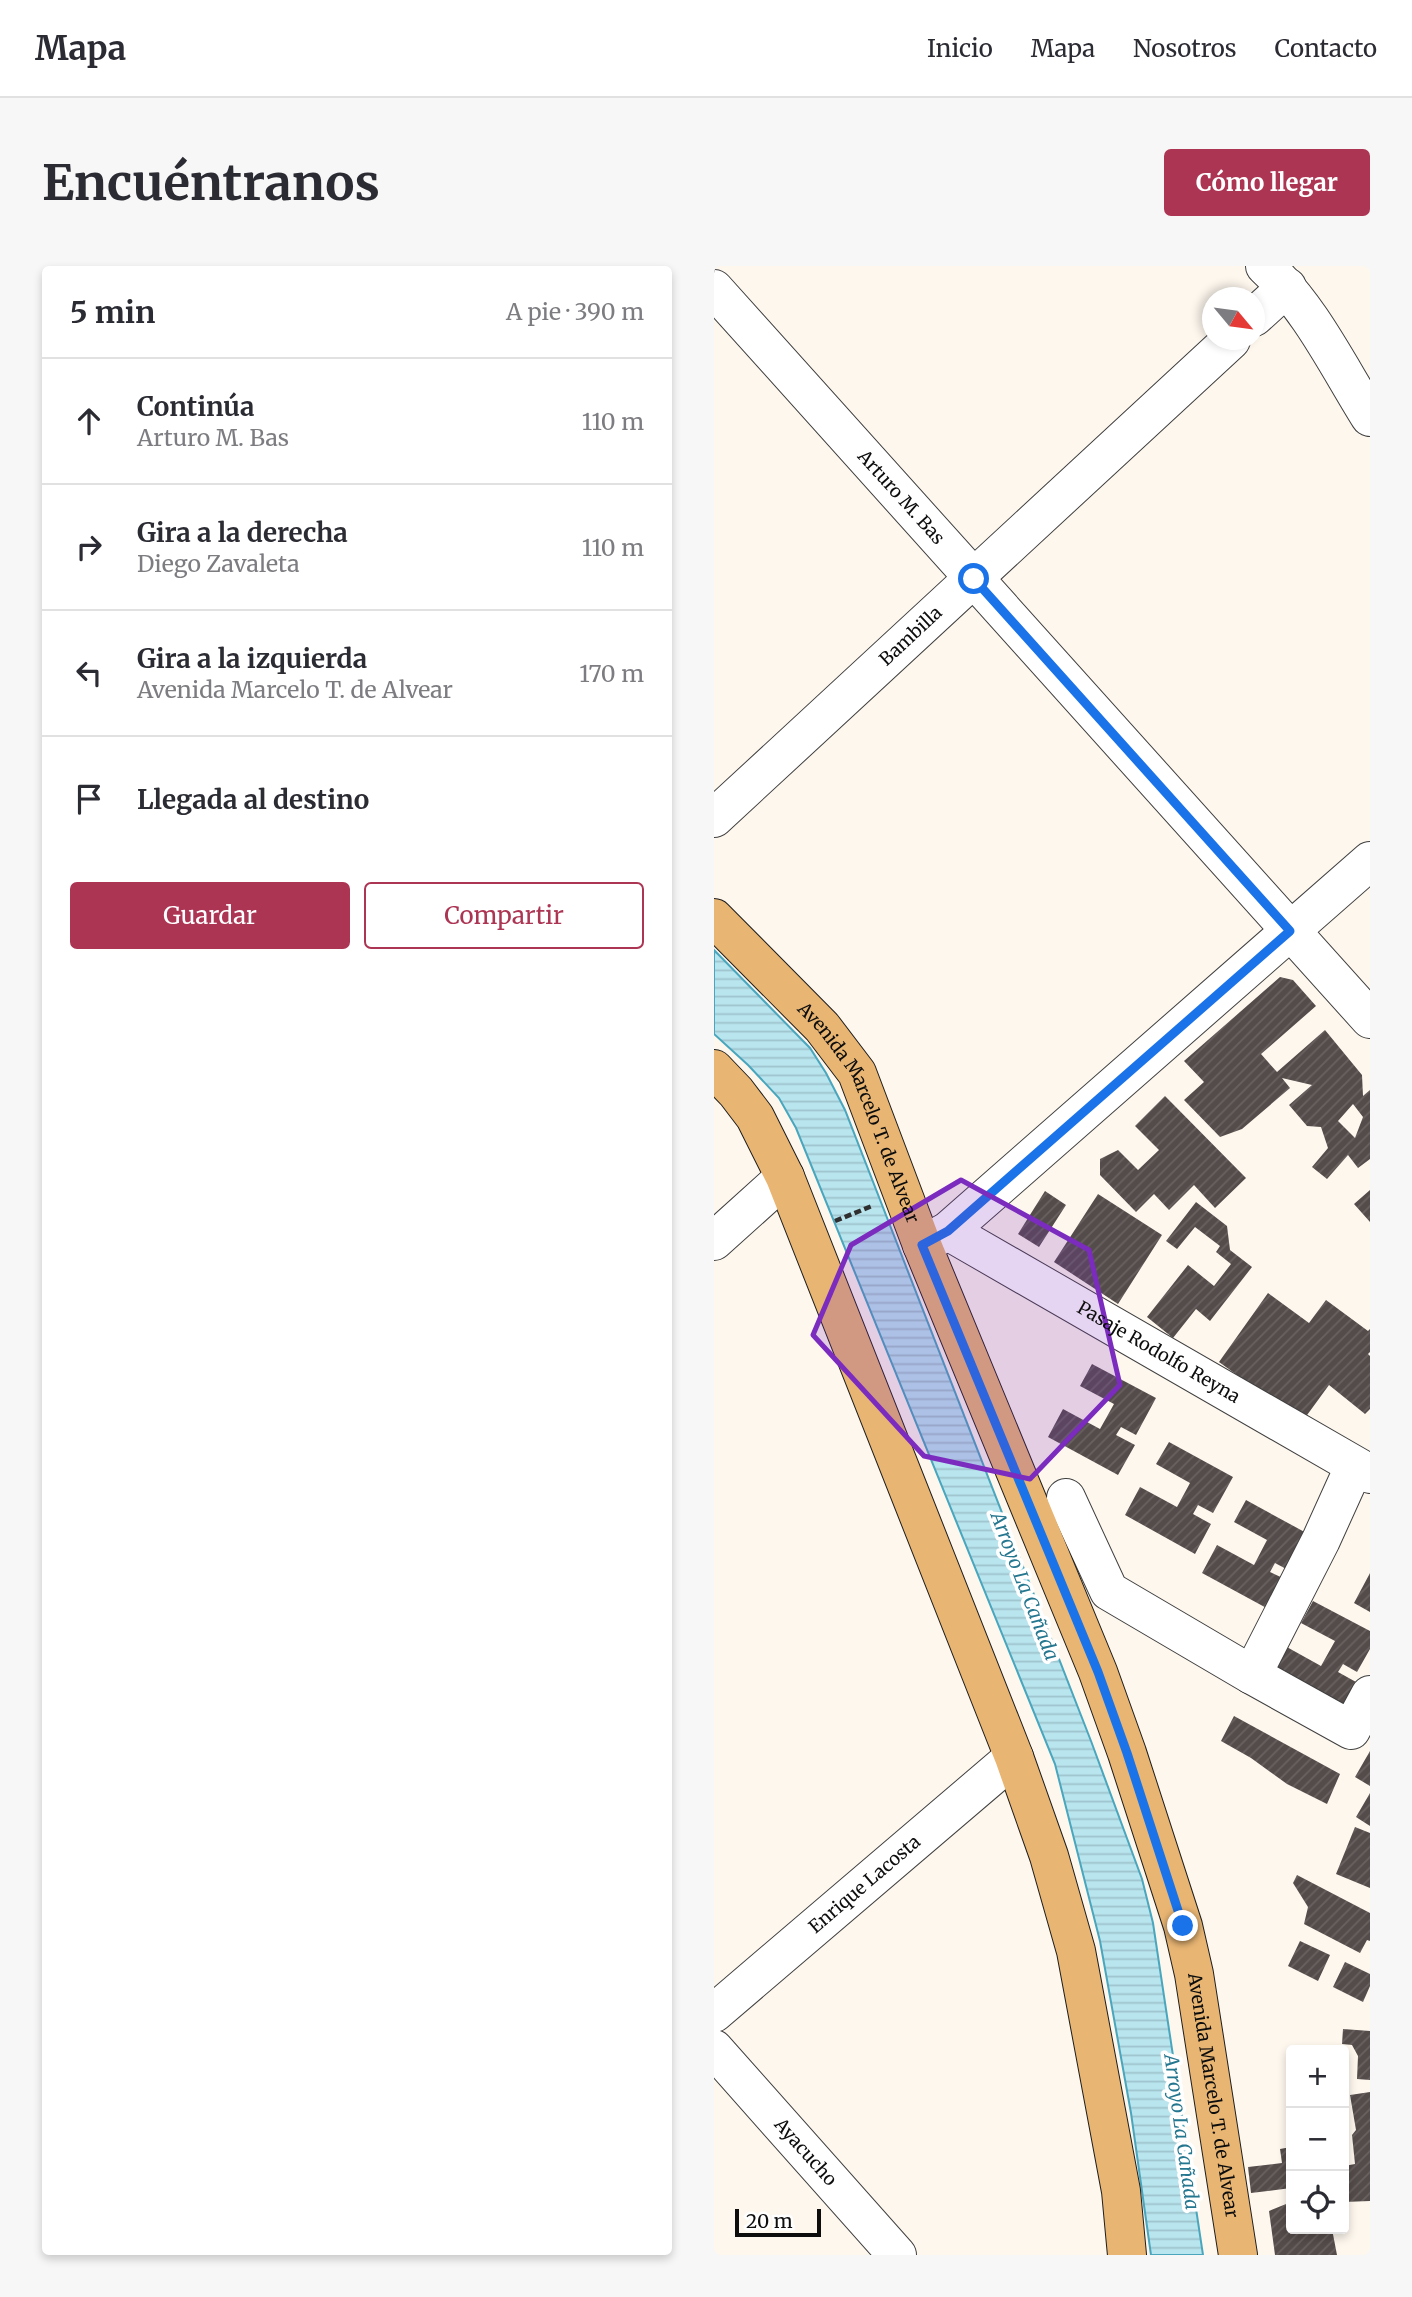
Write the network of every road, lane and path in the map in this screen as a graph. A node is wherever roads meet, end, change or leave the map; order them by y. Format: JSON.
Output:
{"nodes":[{"id":1,"x":738,"y":266,"type":"edge"},
{"id":2,"x":1276,"y":277,"type":"edge"},
{"id":3,"x":714,"y":288,"type":"edge"},
{"id":4,"x":1265,"y":298,"type":"edge"},
{"id":5,"x":1220,"y":350,"type":"edge"},
{"id":6,"x":1370,"y":417,"type":"edge"},
{"id":7,"x":974,"y":579,"type":"junction"},
{"id":8,"x":714,"y":818,"type":"edge"},
{"id":9,"x":1370,"y":861,"type":"edge"},
{"id":10,"x":714,"y":918,"type":"edge"},
{"id":11,"x":1290,"y":931,"type":"junction"},
{"id":12,"x":1370,"y":1019,"type":"edge"},
{"id":13,"x":714,"y":1069,"type":"edge"},
{"id":14,"x":785,"y":1177,"type":"junction"},
{"id":15,"x":902,"y":1194,"type":"junction"},
{"id":16,"x":806,"y":1233,"type":"junction"},
{"id":17,"x":935,"y":1238,"type":"junction"},
{"id":18,"x":714,"y":1241,"type":"edge"},
{"id":19,"x":1362,"y":1471,"type":"edge"},
{"id":20,"x":1066,"y":1498,"type":"dead end"},
{"id":21,"x":1252,"y":1675,"type":"junction"},
{"id":22,"x":1370,"y":1695,"type":"edge"},
{"id":23,"x":1014,"y":1757,"type":"junction"},
{"id":24,"x":714,"y":2013,"type":"edge"},
{"id":25,"x":714,"y":2049,"type":"edge"},
{"id":26,"x":886,"y":2252,"type":"edge"},
{"id":27,"x":1127,"y":2255,"type":"edge"},
{"id":28,"x":1238,"y":2255,"type":"edge"}],
"edges":[{"from":1,"to":3,"type":"street"},
{"from":2,"to":4,"type":"street"},
{"from":2,"to":6,"type":"street"},
{"from":3,"to":7,"type":"street","name":"Arturo M. Bas"},
{"from":5,"to":7,"type":"street","name":"Bambilla"},
{"from":7,"to":8,"type":"street","name":"Bambilla"},
{"from":7,"to":11,"type":"street","name":"Arturo M. Bas"},
{"from":9,"to":11,"type":"street"},
{"from":10,"to":15,"type":"main road","name":"Avenida Marcelo T. de Alvear"},
{"from":11,"to":12,"type":"street","name":"Arturo M. Bas"},
{"from":11,"to":17,"type":"street"},
{"from":13,"to":14,"type":"main road"},
{"from":14,"to":16,"type":"main road"},
{"from":14,"to":18,"type":"street"},
{"from":15,"to":16,"type":"path"},
{"from":15,"to":17,"type":"main road","name":"Avenida Marcelo T. de Alvear"},
{"from":16,"to":23,"type":"main road"},
{"from":17,"to":19,"type":"street","name":"Pasaje Rodolfo Reyna"},
{"from":17,"to":28,"type":"main road","name":"Avenida Marcelo T. de Alvear"},
{"from":19,"to":21,"type":"street"},
{"from":20,"to":21,"type":"street"},
{"from":21,"to":22,"type":"street"},
{"from":23,"to":24,"type":"street","name":"Enrique Lacosta"},
{"from":23,"to":27,"type":"main road"},
{"from":25,"to":26,"type":"street","name":"Ayacucho"}]}
